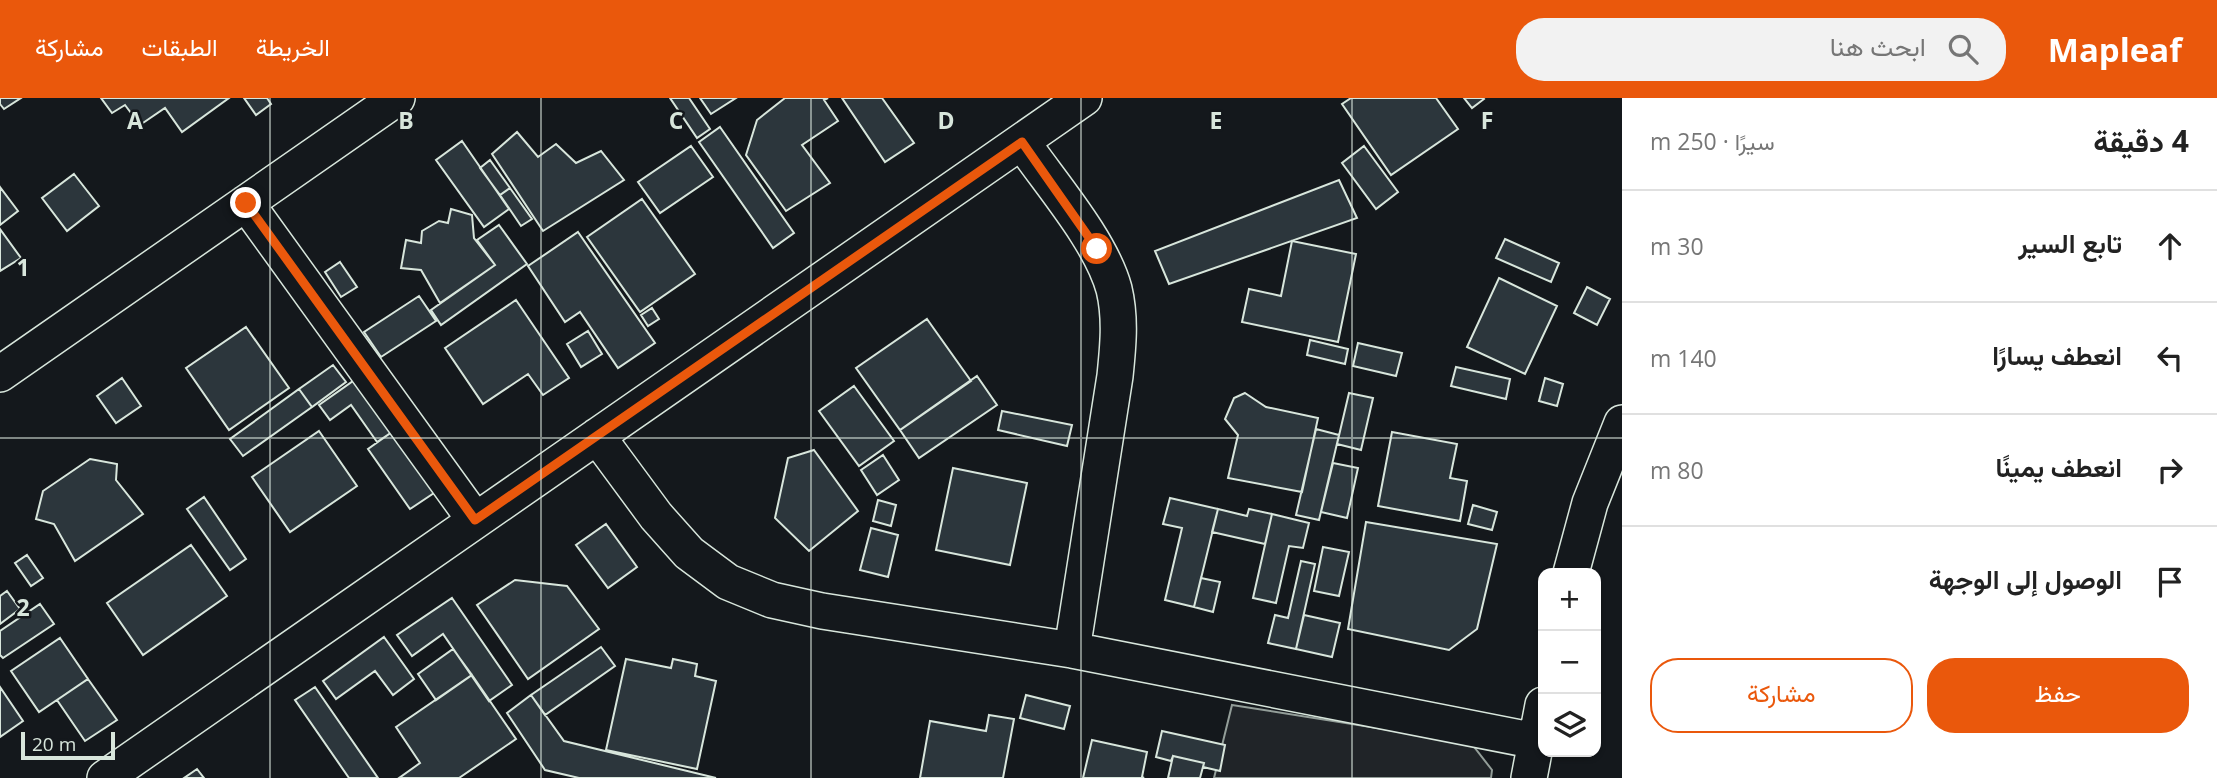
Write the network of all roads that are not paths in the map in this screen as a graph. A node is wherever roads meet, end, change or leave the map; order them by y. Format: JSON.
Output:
{"nodes":[{"id":1,"x":397,"y":98,"type":"edge"},
{"id":2,"x":1084,"y":98,"type":"edge"},
{"id":3,"x":1022,"y":142,"type":"junction"},
{"id":4,"x":246,"y":203,"type":"junction"},
{"id":5,"x":0,"y":374,"type":"edge"},
{"id":6,"x":1622,"y":423,"type":"edge"},
{"id":7,"x":597,"y":436,"type":"junction"},
{"id":8,"x":475,"y":520,"type":"junction"},
{"id":9,"x":1573,"y":568,"type":"edge"},
{"id":10,"x":1072,"y":650,"type":"junction"},
{"id":11,"x":1538,"y":731,"type":"edge"},
{"id":12,"x":1536,"y":741,"type":"junction"},
{"id":13,"x":105,"y":778,"type":"edge"},
{"id":14,"x":1529,"y":778,"type":"edge"}],
"edges":[{"from":1,"to":4,"type":"street"},
{"from":2,"to":3,"type":"street"},
{"from":3,"to":7,"type":"street"},
{"from":3,"to":10,"type":"street"},
{"from":4,"to":5,"type":"street"},
{"from":4,"to":8,"type":"street"},
{"from":6,"to":9,"type":"street"},
{"from":7,"to":8,"type":"street"},
{"from":7,"to":10,"type":"street"},
{"from":8,"to":13,"type":"street"},
{"from":10,"to":12,"type":"street"},
{"from":11,"to":12,"type":"street"},
{"from":12,"to":14,"type":"street"}]}
